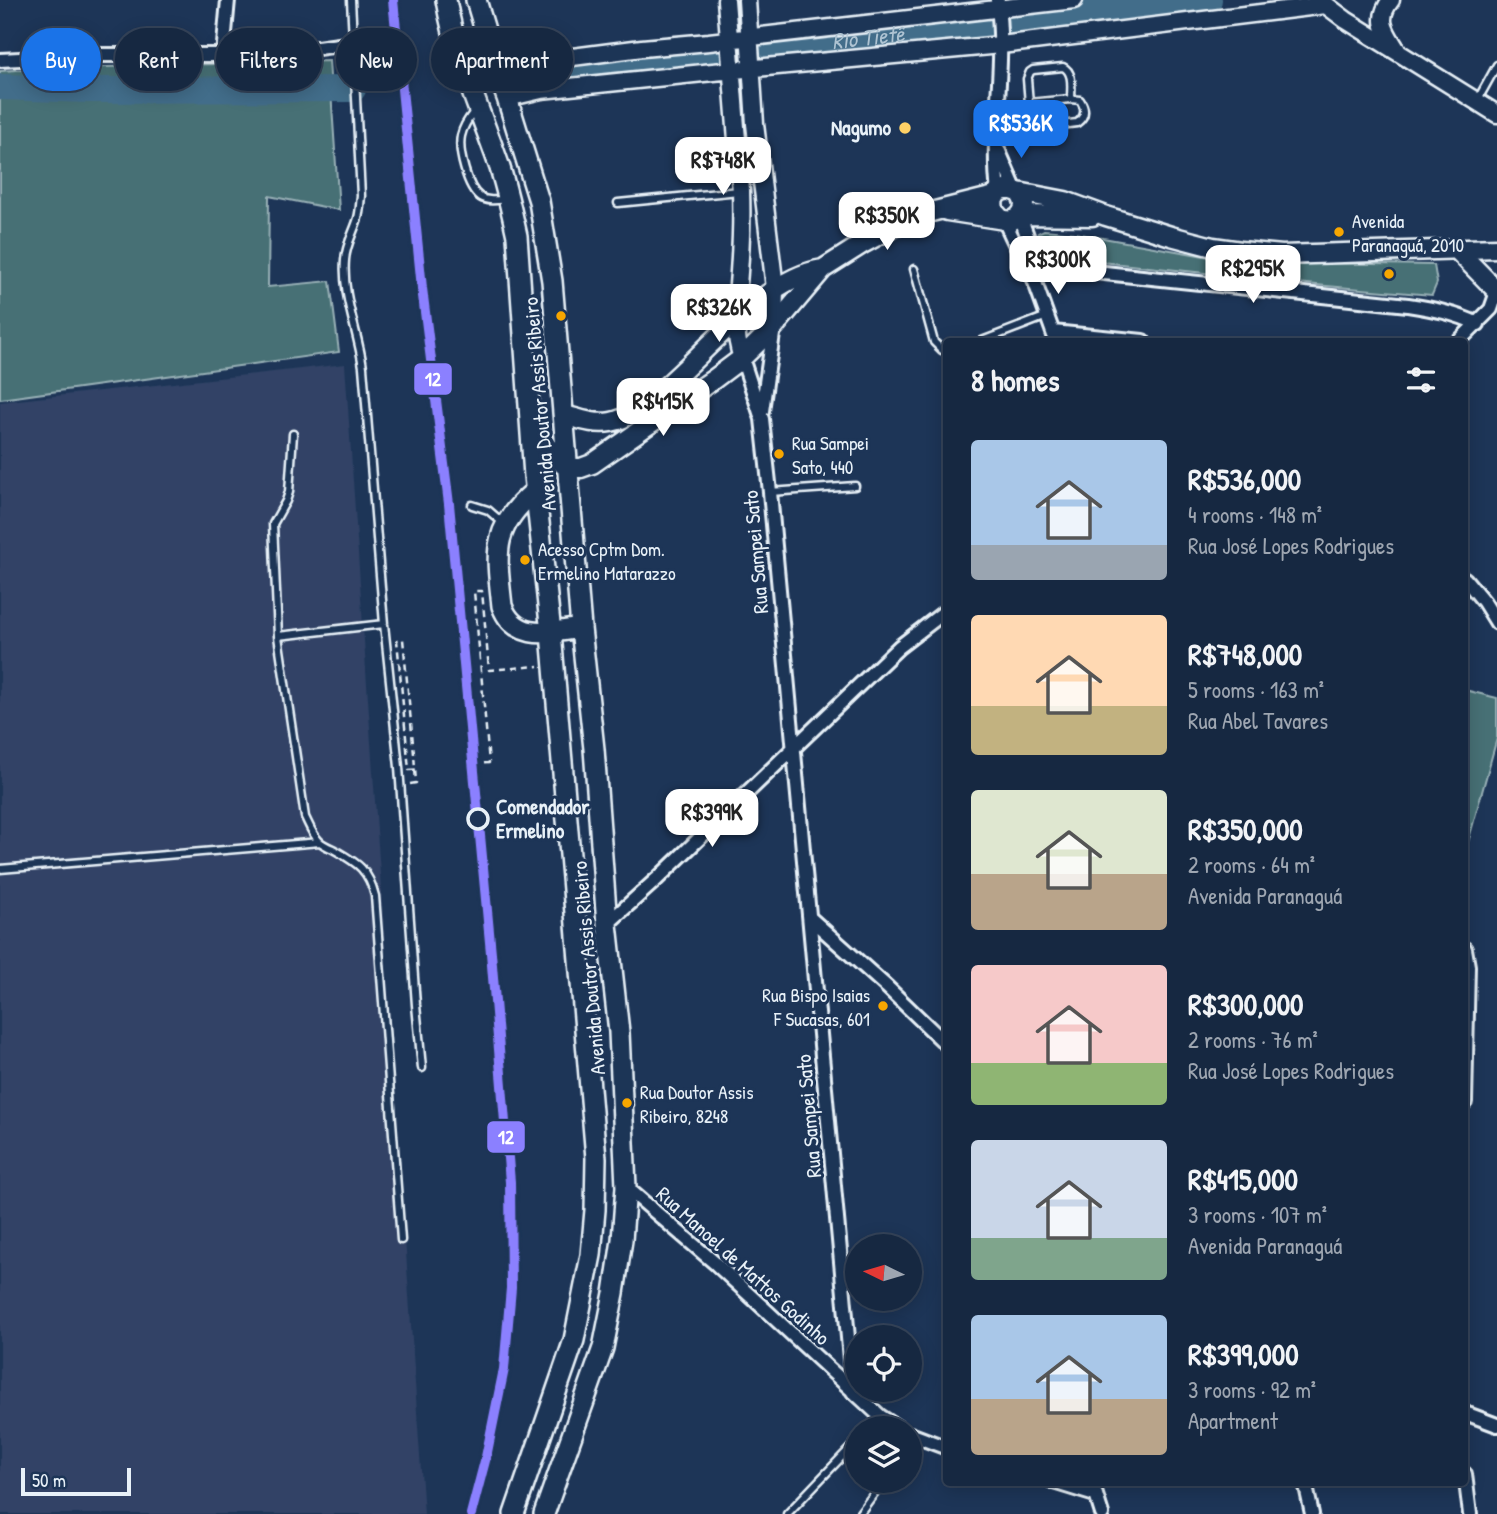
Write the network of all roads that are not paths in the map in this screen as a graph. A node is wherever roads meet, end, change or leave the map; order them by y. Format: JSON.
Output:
{"nodes":[{"id":1,"x":228,"y":0,"type":"edge"},
{"id":2,"x":351,"y":0,"type":"edge"},
{"id":3,"x":446,"y":0,"type":"edge"},
{"id":4,"x":476,"y":0,"type":"edge"},
{"id":5,"x":726,"y":0,"type":"edge"},
{"id":6,"x":747,"y":0,"type":"edge"},
{"id":7,"x":1074,"y":0,"type":"edge"},
{"id":8,"x":1391,"y":0,"type":"edge"},
{"id":9,"x":1324,"y":3,"type":"edge"},
{"id":10,"x":998,"y":8,"type":"edge"},
{"id":11,"x":225,"y":28,"type":"edge"},
{"id":12,"x":353,"y":28,"type":"edge"},
{"id":13,"x":452,"y":28,"type":"edge"},
{"id":14,"x":484,"y":28,"type":"edge"},
{"id":15,"x":750,"y":39,"type":"junction"},
{"id":16,"x":730,"y":42,"type":"junction"},
{"id":17,"x":1001,"y":43,"type":"junction"},
{"id":18,"x":1398,"y":52,"type":"junction"},
{"id":19,"x":216,"y":55,"type":"edge"},
{"id":20,"x":573,"y":56,"type":"edge"},
{"id":21,"x":0,"y":60,"type":"edge"},
{"id":22,"x":1497,"y":65,"type":"edge"},
{"id":23,"x":752,"y":66,"type":"junction"},
{"id":24,"x":731,"y":69,"type":"junction"},
{"id":25,"x":356,"y":91,"type":"edge"},
{"id":26,"x":471,"y":91,"type":"edge"},
{"id":27,"x":504,"y":91,"type":"edge"},
{"id":28,"x":507,"y":98,"type":"junction"},
{"id":29,"x":1071,"y":99,"type":"junction"},
{"id":30,"x":1476,"y":102,"type":"junction"},
{"id":31,"x":1029,"y":103,"type":"junction"},
{"id":32,"x":478,"y":108,"type":"junction"},
{"id":33,"x":1497,"y":114,"type":"edge"},
{"id":34,"x":1031,"y":128,"type":"junction"},
{"id":35,"x":996,"y":137,"type":"junction"},
{"id":36,"x":741,"y":191,"type":"junction"},
{"id":37,"x":1007,"y":193,"type":"junction"},
{"id":38,"x":509,"y":198,"type":"junction"},
{"id":39,"x":618,"y":203,"type":"dead end"},
{"id":40,"x":940,"y":210,"type":"junction"},
{"id":41,"x":766,"y":216,"type":"junction"},
{"id":42,"x":1106,"y":216,"type":"junction"},
{"id":43,"x":1011,"y":218,"type":"junction"},
{"id":44,"x":743,"y":221,"type":"junction"},
{"id":45,"x":1497,"y":248,"type":"edge"},
{"id":46,"x":1457,"y":250,"type":"junction"},
{"id":47,"x":1030,"y":267,"type":"junction"},
{"id":48,"x":823,"y":268,"type":"junction"},
{"id":49,"x":914,"y":269,"type":"dead end"},
{"id":50,"x":775,"y":288,"type":"junction"},
{"id":51,"x":1496,"y":302,"type":"edge"},
{"id":52,"x":1047,"y":316,"type":"junction"},
{"id":53,"x":735,"y":322,"type":"junction"},
{"id":54,"x":1478,"y":324,"type":"junction"},
{"id":55,"x":774,"y":327,"type":"junction"},
{"id":56,"x":1055,"y":337,"type":"edge"},
{"id":57,"x":990,"y":338,"type":"edge"},
{"id":58,"x":1077,"y":338,"type":"edge"},
{"id":59,"x":1462,"y":338,"type":"edge"},
{"id":60,"x":943,"y":350,"type":"edge"},
{"id":61,"x":742,"y":358,"type":"junction"},
{"id":62,"x":564,"y":415,"type":"junction"},
{"id":63,"x":762,"y":419,"type":"junction"},
{"id":64,"x":530,"y":423,"type":"junction"},
{"id":65,"x":293,"y":434,"type":"dead end"},
{"id":66,"x":568,"y":468,"type":"junction"},
{"id":67,"x":855,"y":486,"type":"dead end"},
{"id":68,"x":536,"y":490,"type":"junction"},
{"id":69,"x":770,"y":492,"type":"junction"},
{"id":70,"x":472,"y":505,"type":"dead end"},
{"id":71,"x":504,"y":525,"type":"junction"},
{"id":72,"x":1468,"y":583,"type":"edge"},
{"id":73,"x":943,"y":613,"type":"edge"},
{"id":74,"x":1497,"y":623,"type":"edge"},
{"id":75,"x":384,"y":624,"type":"junction"},
{"id":76,"x":582,"y":628,"type":"junction"},
{"id":77,"x":551,"y":633,"type":"junction"},
{"id":78,"x":278,"y":636,"type":"junction"},
{"id":79,"x":793,"y":747,"type":"junction"},
{"id":80,"x":320,"y":842,"type":"junction"},
{"id":81,"x":0,"y":869,"type":"edge"},
{"id":82,"x":810,"y":918,"type":"junction"},
{"id":83,"x":607,"y":924,"type":"junction"},
{"id":84,"x":943,"y":1041,"type":"edge"},
{"id":85,"x":422,"y":1068,"type":"dead end"},
{"id":86,"x":626,"y":1187,"type":"junction"},
{"id":87,"x":401,"y":1240,"type":"dead end"},
{"id":88,"x":847,"y":1325,"type":"edge"},
{"id":89,"x":845,"y":1385,"type":"edge"},
{"id":90,"x":864,"y":1402,"type":"edge"},
{"id":91,"x":1468,"y":1414,"type":"edge"},
{"id":92,"x":880,"y":1416,"type":"edge"},
{"id":93,"x":1497,"y":1425,"type":"edge"},
{"id":94,"x":922,"y":1442,"type":"edge"},
{"id":95,"x":943,"y":1447,"type":"edge"},
{"id":96,"x":845,"y":1454,"type":"edge"},
{"id":97,"x":1306,"y":1486,"type":"edge"},
{"id":98,"x":1466,"y":1486,"type":"edge"},
{"id":99,"x":1093,"y":1489,"type":"edge"},
{"id":100,"x":874,"y":1493,"type":"edge"},
{"id":101,"x":514,"y":1514,"type":"edge"},
{"id":102,"x":544,"y":1514,"type":"edge"},
{"id":103,"x":787,"y":1514,"type":"edge"},
{"id":104,"x":859,"y":1514,"type":"edge"},
{"id":105,"x":1102,"y":1514,"type":"edge"},
{"id":106,"x":1312,"y":1514,"type":"edge"},
{"id":107,"x":1470,"y":1514,"type":"edge"}],
"edges":[{"from":1,"to":11,"type":"street"},
{"from":2,"to":12,"type":"lane"},
{"from":3,"to":13,"type":"main road"},
{"from":4,"to":14,"type":"main road","name":"Avenida Doutor Assis Ribeiro"},
{"from":5,"to":16,"type":"street"},
{"from":6,"to":15,"type":"street"},
{"from":7,"to":10,"type":"street"},
{"from":8,"to":18,"type":"street"},
{"from":9,"to":17,"type":"street"},
{"from":9,"to":18,"type":"street"},
{"from":10,"to":15,"type":"street"},
{"from":10,"to":17,"type":"street"},
{"from":15,"to":16,"type":"street"},
{"from":15,"to":23,"type":"street"},
{"from":16,"to":20,"type":"street"},
{"from":16,"to":24,"type":"street"},
{"from":17,"to":23,"type":"street"},
{"from":17,"to":35,"type":"street"},
{"from":18,"to":30,"type":"street"},
{"from":19,"to":21,"type":"street"},
{"from":22,"to":30,"type":"lane"},
{"from":23,"to":24,"type":"street"},
{"from":23,"to":41,"type":"street"},
{"from":24,"to":28,"type":"street"},
{"from":24,"to":36,"type":"street"},
{"from":25,"to":75,"type":"lane"},
{"from":26,"to":32,"type":"main road","name":"Avenida Doutor Assis Ribeiro"},
{"from":27,"to":28,"type":"main road","name":"Avenida Doutor Assis Ribeiro"},
{"from":28,"to":62,"type":"main road","name":"Avenida Doutor Assis Ribeiro"},
{"from":29,"to":31,"type":"lane"},
{"from":29,"to":31,"type":"lane"},
{"from":29,"to":34,"type":"lane"},
{"from":30,"to":33,"type":"street"},
{"from":31,"to":34,"type":"lane"},
{"from":32,"to":38,"type":"main road","name":"Avenida Doutor Assis Ribeiro"},
{"from":32,"to":38,"type":"lane"},
{"from":34,"to":35,"type":"lane"},
{"from":35,"to":37,"type":"street"},
{"from":36,"to":39,"type":"lane"},
{"from":36,"to":44,"type":"street"},
{"from":37,"to":40,"type":"main road"},
{"from":37,"to":42,"type":"main road"},
{"from":37,"to":43,"type":"main road"},
{"from":37,"to":43,"type":"main road"},
{"from":38,"to":64,"type":"main road","name":"Avenida Doutor Assis Ribeiro"},
{"from":40,"to":43,"type":"main road"},
{"from":40,"to":48,"type":"main road"},
{"from":41,"to":44,"type":"street"},
{"from":41,"to":50,"type":"street"},
{"from":42,"to":43,"type":"main road"},
{"from":42,"to":46,"type":"main road"},
{"from":43,"to":47,"type":"street"},
{"from":44,"to":53,"type":"street"},
{"from":45,"to":46,"type":"main road"},
{"from":46,"to":51,"type":"main road"},
{"from":47,"to":52,"type":"street"},
{"from":47,"to":54,"type":"street"},
{"from":48,"to":50,"type":"main road"},
{"from":48,"to":55,"type":"main road"},
{"from":49,"to":60,"type":"lane"},
{"from":50,"to":53,"type":"main road"},
{"from":50,"to":55,"type":"street"},
{"from":51,"to":54,"type":"street"},
{"from":52,"to":56,"type":"street"},
{"from":52,"to":57,"type":"lane"},
{"from":53,"to":61,"type":"street"},
{"from":53,"to":62,"type":"main road"},
{"from":54,"to":59,"type":"street"},
{"from":55,"to":61,"type":"main road"},
{"from":55,"to":63,"type":"street","name":"Rua Sampei Sato"},
{"from":56,"to":58,"type":"street"},
{"from":61,"to":63,"type":"street","name":"Rua Sampei Sato"},
{"from":61,"to":66,"type":"main road"},
{"from":62,"to":66,"type":"main road","name":"Avenida Doutor Assis Ribeiro"},
{"from":63,"to":69,"type":"street","name":"Rua Sampei Sato"},
{"from":64,"to":66,"type":"main road"},
{"from":64,"to":68,"type":"main road","name":"Avenida Doutor Assis Ribeiro"},
{"from":65,"to":78,"type":"lane"},
{"from":66,"to":76,"type":"main road","name":"Avenida Doutor Assis Ribeiro"},
{"from":67,"to":69,"type":"lane"},
{"from":68,"to":71,"type":"main road"},
{"from":68,"to":77,"type":"main road","name":"Avenida Doutor Assis Ribeiro"},
{"from":69,"to":79,"type":"street","name":"Rua Sampei Sato"},
{"from":70,"to":71,"type":"lane"},
{"from":71,"to":77,"type":"main road"},
{"from":72,"to":74,"type":"street"},
{"from":73,"to":79,"type":"street"},
{"from":75,"to":78,"type":"lane"},
{"from":75,"to":85,"type":"lane"},
{"from":76,"to":77,"type":"main road"},
{"from":76,"to":83,"type":"main road","name":"Avenida Doutor Assis Ribeiro"},
{"from":77,"to":101,"type":"main road","name":"Avenida Doutor Assis Ribeiro"},
{"from":78,"to":80,"type":"lane"},
{"from":79,"to":82,"type":"street","name":"Rua Sampei Sato"},
{"from":79,"to":83,"type":"street"},
{"from":80,"to":81,"type":"lane"},
{"from":80,"to":87,"type":"lane"},
{"from":82,"to":84,"type":"street"},
{"from":82,"to":88,"type":"street","name":"Rua Sampei Sato"},
{"from":83,"to":86,"type":"main road","name":"Avenida Doutor Assis Ribeiro"},
{"from":86,"to":89,"type":"street","name":"Rua Manoel de Mattos Godinho"},
{"from":86,"to":102,"type":"main road","name":"Avenida Doutor Assis Ribeiro"},
{"from":90,"to":92,"type":"street","name":"Rua Manoel de Mattos Godinho"},
{"from":91,"to":93,"type":"street"},
{"from":94,"to":95,"type":"street"},
{"from":96,"to":103,"type":"lane"},
{"from":97,"to":106,"type":"street"},
{"from":98,"to":107,"type":"street"},
{"from":99,"to":105,"type":"street"},
{"from":100,"to":104,"type":"lane"}]}
